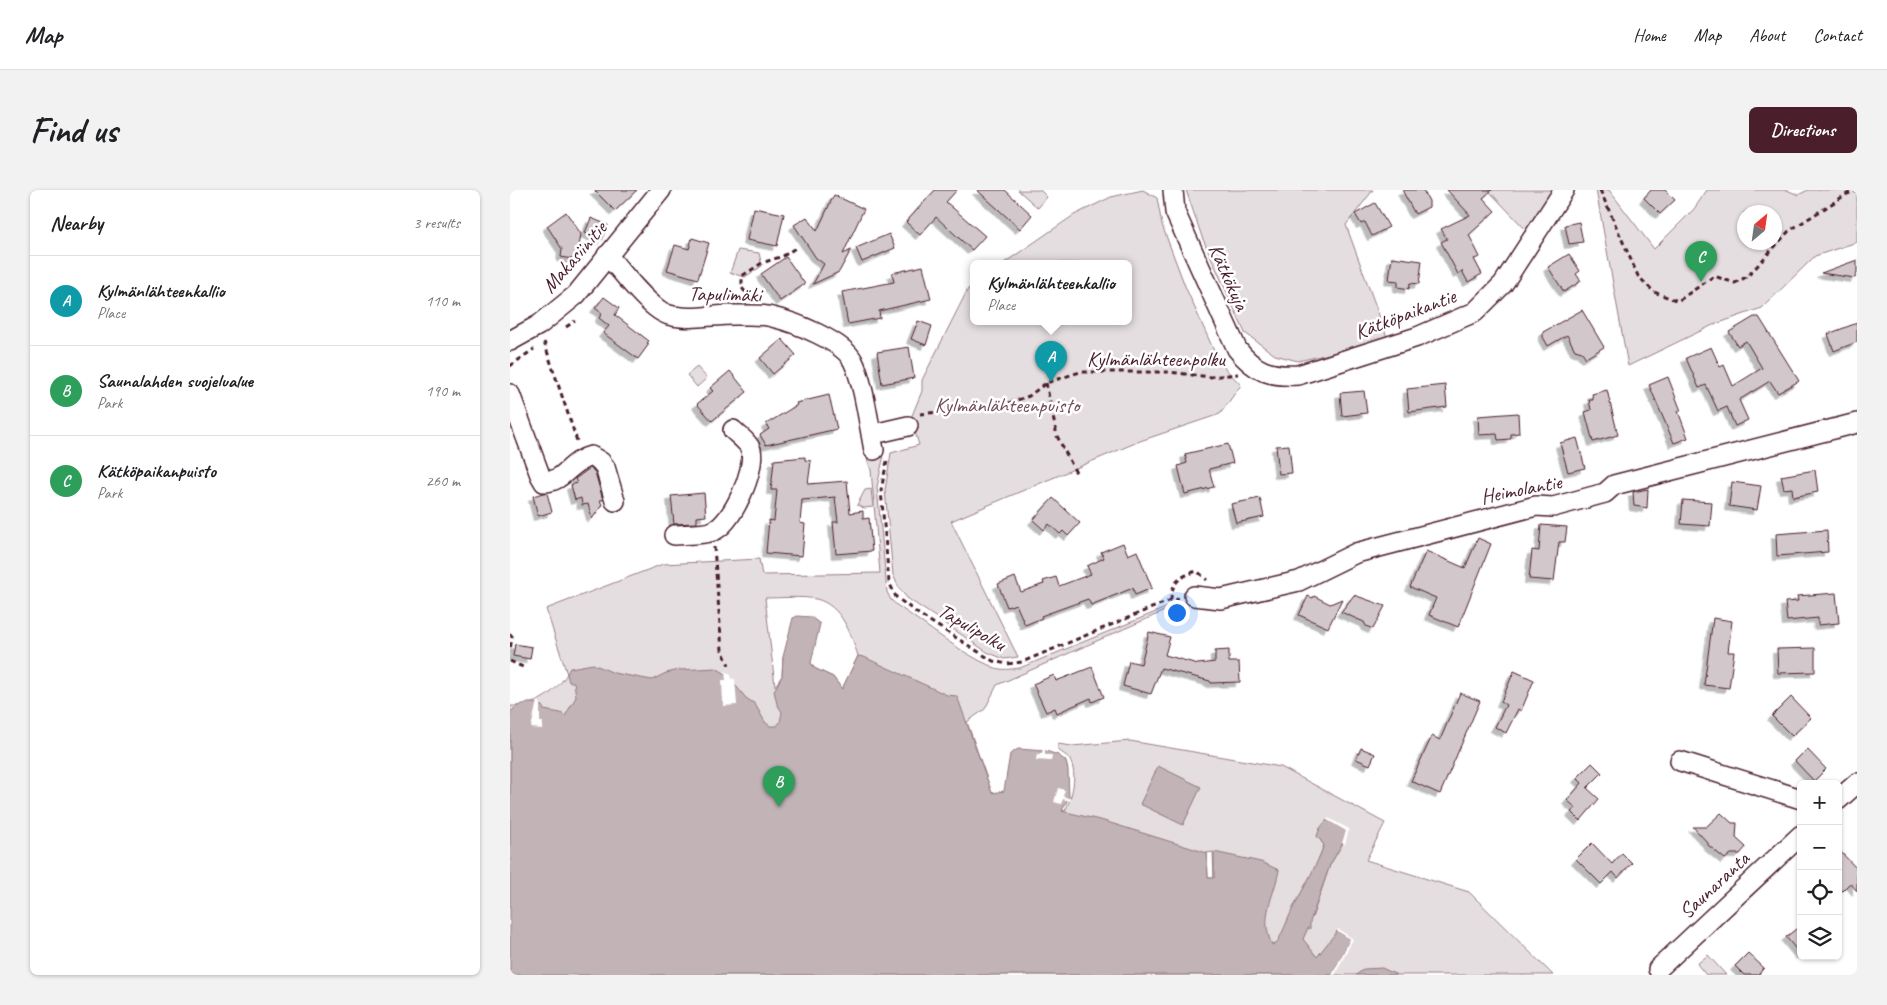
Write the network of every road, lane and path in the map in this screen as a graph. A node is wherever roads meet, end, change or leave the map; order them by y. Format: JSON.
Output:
{"nodes":[{"id":1,"x":661,"y":190,"type":"edge"},
{"id":2,"x":1173,"y":190,"type":"edge"},
{"id":3,"x":1564,"y":190,"type":"edge"},
{"id":4,"x":1600,"y":190,"type":"edge"},
{"id":5,"x":1857,"y":191,"type":"edge"},
{"id":6,"x":797,"y":246,"type":"dead end"},
{"id":7,"x":607,"y":255,"type":"junction"},
{"id":8,"x":753,"y":301,"type":"dead end"},
{"id":9,"x":510,"y":341,"type":"edge"},
{"id":10,"x":544,"y":342,"type":"dead end"},
{"id":11,"x":1262,"y":371,"type":"junction"},
{"id":12,"x":1046,"y":383,"type":"junction"},
{"id":13,"x":510,"y":394,"type":"edge"},
{"id":14,"x":912,"y":420,"type":"joint"},
{"id":15,"x":1857,"y":423,"type":"edge"},
{"id":16,"x":734,"y":430,"type":"dead end"},
{"id":17,"x":882,"y":432,"type":"dead end"},
{"id":18,"x":576,"y":440,"type":"dead end"},
{"id":19,"x":880,"y":454,"type":"joint"},
{"id":20,"x":1076,"y":473,"type":"dead end"},
{"id":21,"x":615,"y":501,"type":"dead end"},
{"id":22,"x":713,"y":532,"type":"junction"},
{"id":23,"x":674,"y":535,"type":"dead end"},
{"id":24,"x":1194,"y":596,"type":"joint"},
{"id":25,"x":510,"y":634,"type":"edge"},
{"id":26,"x":510,"y":651,"type":"edge"},
{"id":27,"x":510,"y":661,"type":"edge"},
{"id":28,"x":728,"y":666,"type":"dead end"},
{"id":29,"x":525,"y":668,"type":"dead end"},
{"id":30,"x":1680,"y":761,"type":"dead end"},
{"id":31,"x":1857,"y":783,"type":"edge"},
{"id":32,"x":1842,"y":796,"type":"edge"},
{"id":33,"x":1797,"y":798,"type":"edge"},
{"id":34,"x":1797,"y":839,"type":"edge"},
{"id":35,"x":1658,"y":968,"type":"dead end"}],
"edges":[{"from":1,"to":7,"type":"street","name":"Makasiinitie"},
{"from":2,"to":11,"type":"street","name":"Kätkökuja"},
{"from":3,"to":11,"type":"street","name":"Kätköpaikantie"},
{"from":4,"to":5,"type":"path"},
{"from":6,"to":8,"type":"path"},
{"from":7,"to":9,"type":"street","name":"Makasiinitie"},
{"from":7,"to":19,"type":"street","name":"Tapulimäki"},
{"from":10,"to":18,"type":"path"},
{"from":11,"to":12,"type":"path","name":"Kylmänlähteenpolku"},
{"from":12,"to":14,"type":"path","name":"Kylmänlähteenpolku"},
{"from":12,"to":20,"type":"path"},
{"from":13,"to":21,"type":"street"},
{"from":14,"to":17,"type":"street"},
{"from":15,"to":24,"type":"street","name":"Heimolantie"},
{"from":16,"to":22,"type":"street"},
{"from":19,"to":24,"type":"path","name":"Tapulipolku"},
{"from":22,"to":23,"type":"street"},
{"from":22,"to":28,"type":"path"},
{"from":25,"to":26,"type":"path"},
{"from":27,"to":29,"type":"path"},
{"from":30,"to":33,"type":"street"},
{"from":31,"to":32,"type":"street"},
{"from":34,"to":35,"type":"street","name":"Saunaranta"}]}
